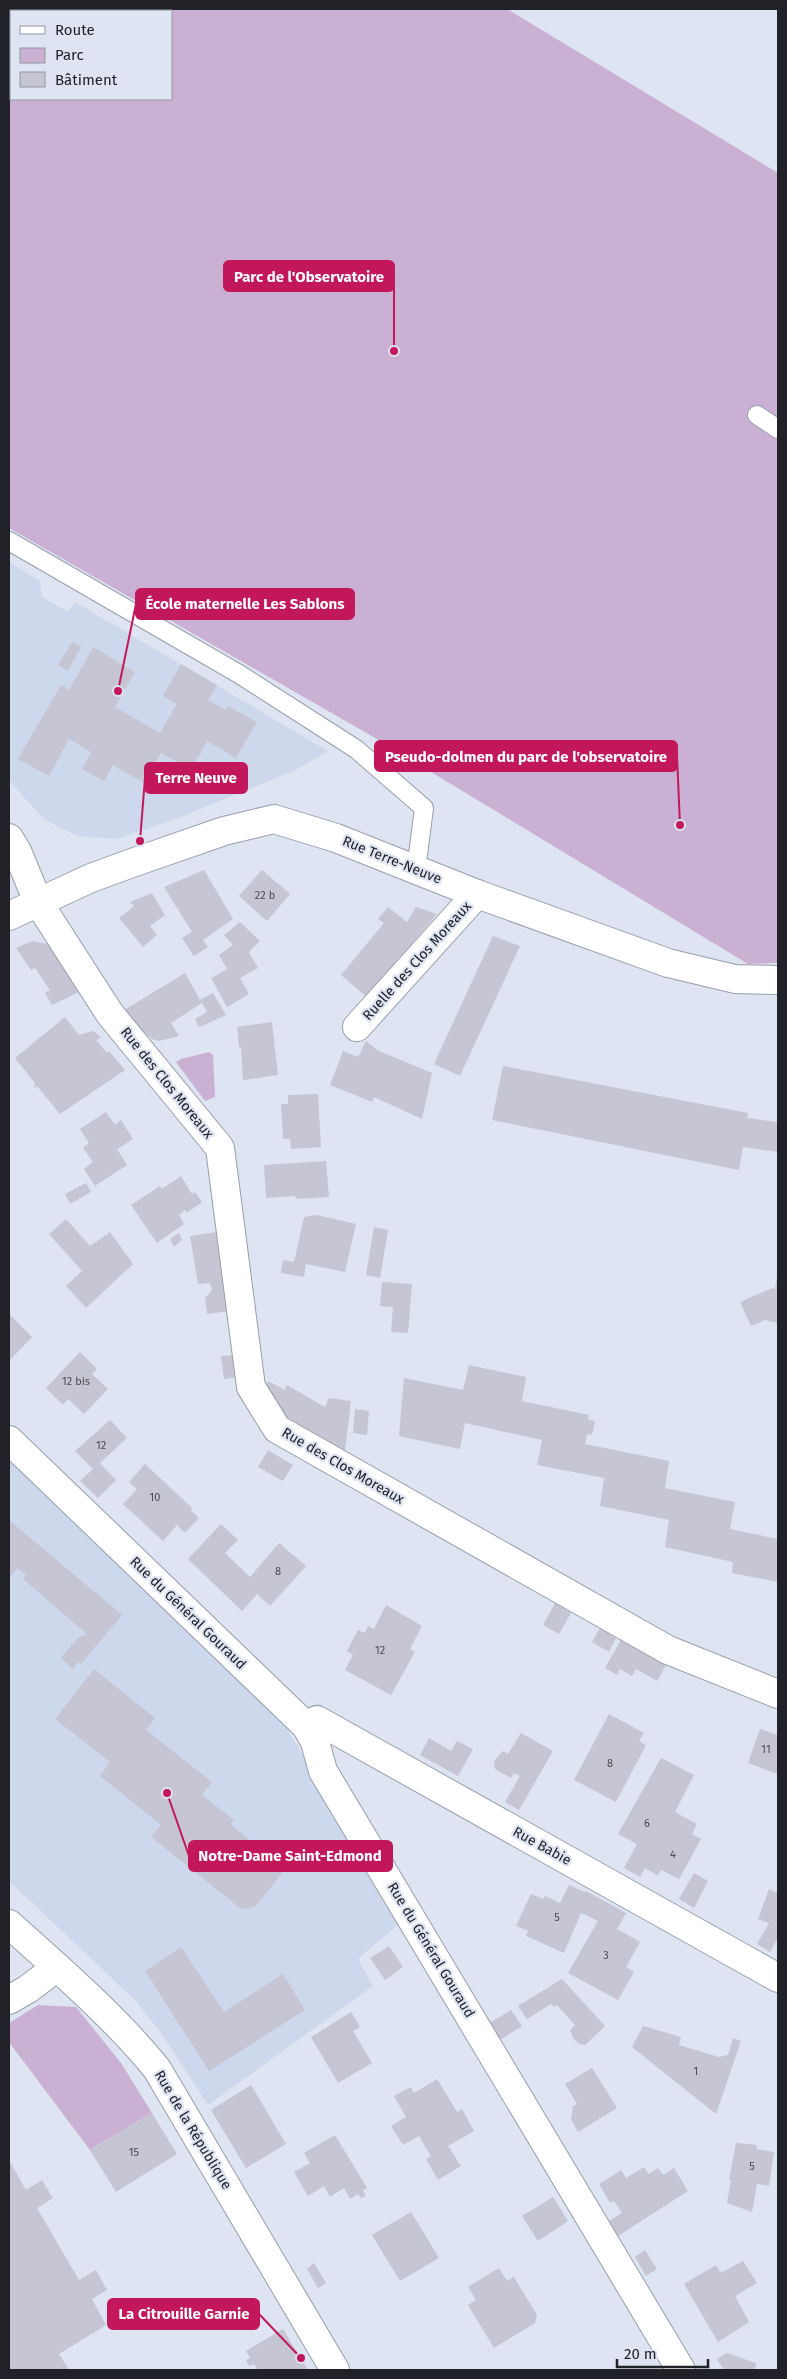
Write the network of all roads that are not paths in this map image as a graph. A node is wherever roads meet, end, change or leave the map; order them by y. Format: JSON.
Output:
{"nodes":[{"id":1,"x":757,"y":415,"type":"dead end"},
{"id":2,"x":778,"y":429,"type":"edge"},
{"id":3,"x":9,"y":541,"type":"edge"},
{"id":4,"x":9,"y":838,"type":"edge"},
{"id":5,"x":416,"y":870,"type":"junction"},
{"id":6,"x":477,"y":894,"type":"junction"},
{"id":7,"x":38,"y":902,"type":"junction"},
{"id":8,"x":9,"y":916,"type":"edge"},
{"id":9,"x":778,"y":980,"type":"edge"},
{"id":10,"x":357,"y":1027,"type":"dead end"},
{"id":11,"x":9,"y":1440,"type":"edge"},
{"id":12,"x":778,"y":1694,"type":"edge"},
{"id":13,"x":306,"y":1726,"type":"junction"},
{"id":14,"x":9,"y":1924,"type":"edge"},
{"id":15,"x":57,"y":1967,"type":"junction"},
{"id":16,"x":778,"y":1978,"type":"edge"},
{"id":17,"x":9,"y":2000,"type":"edge"},
{"id":18,"x":335,"y":2370,"type":"edge"},
{"id":19,"x":681,"y":2370,"type":"edge"}],
"edges":[{"from":1,"to":2,"type":"lane"},
{"from":3,"to":5,"type":"lane"},
{"from":4,"to":7,"type":"street","name":"Rue des Clos Moreaux"},
{"from":5,"to":6,"type":"street","name":"Rue Terre-Neuve"},
{"from":5,"to":7,"type":"street","name":"Rue Terre-Neuve"},
{"from":6,"to":9,"type":"street","name":"Rue Terre-Neuve"},
{"from":6,"to":10,"type":"street","name":"Ruelle des Clos Moreaux"},
{"from":7,"to":8,"type":"street","name":"Rue Terre-Neuve"},
{"from":7,"to":12,"type":"street","name":"Rue des Clos Moreaux"},
{"from":11,"to":13,"type":"street","name":"Rue du Général Gouraud"},
{"from":13,"to":16,"type":"street","name":"Rue Babie"},
{"from":13,"to":19,"type":"street","name":"Rue du Général Gouraud"},
{"from":14,"to":15,"type":"street","name":"Rue de la République"},
{"from":15,"to":17,"type":"street"},
{"from":15,"to":18,"type":"street","name":"Rue de la République"}]}
